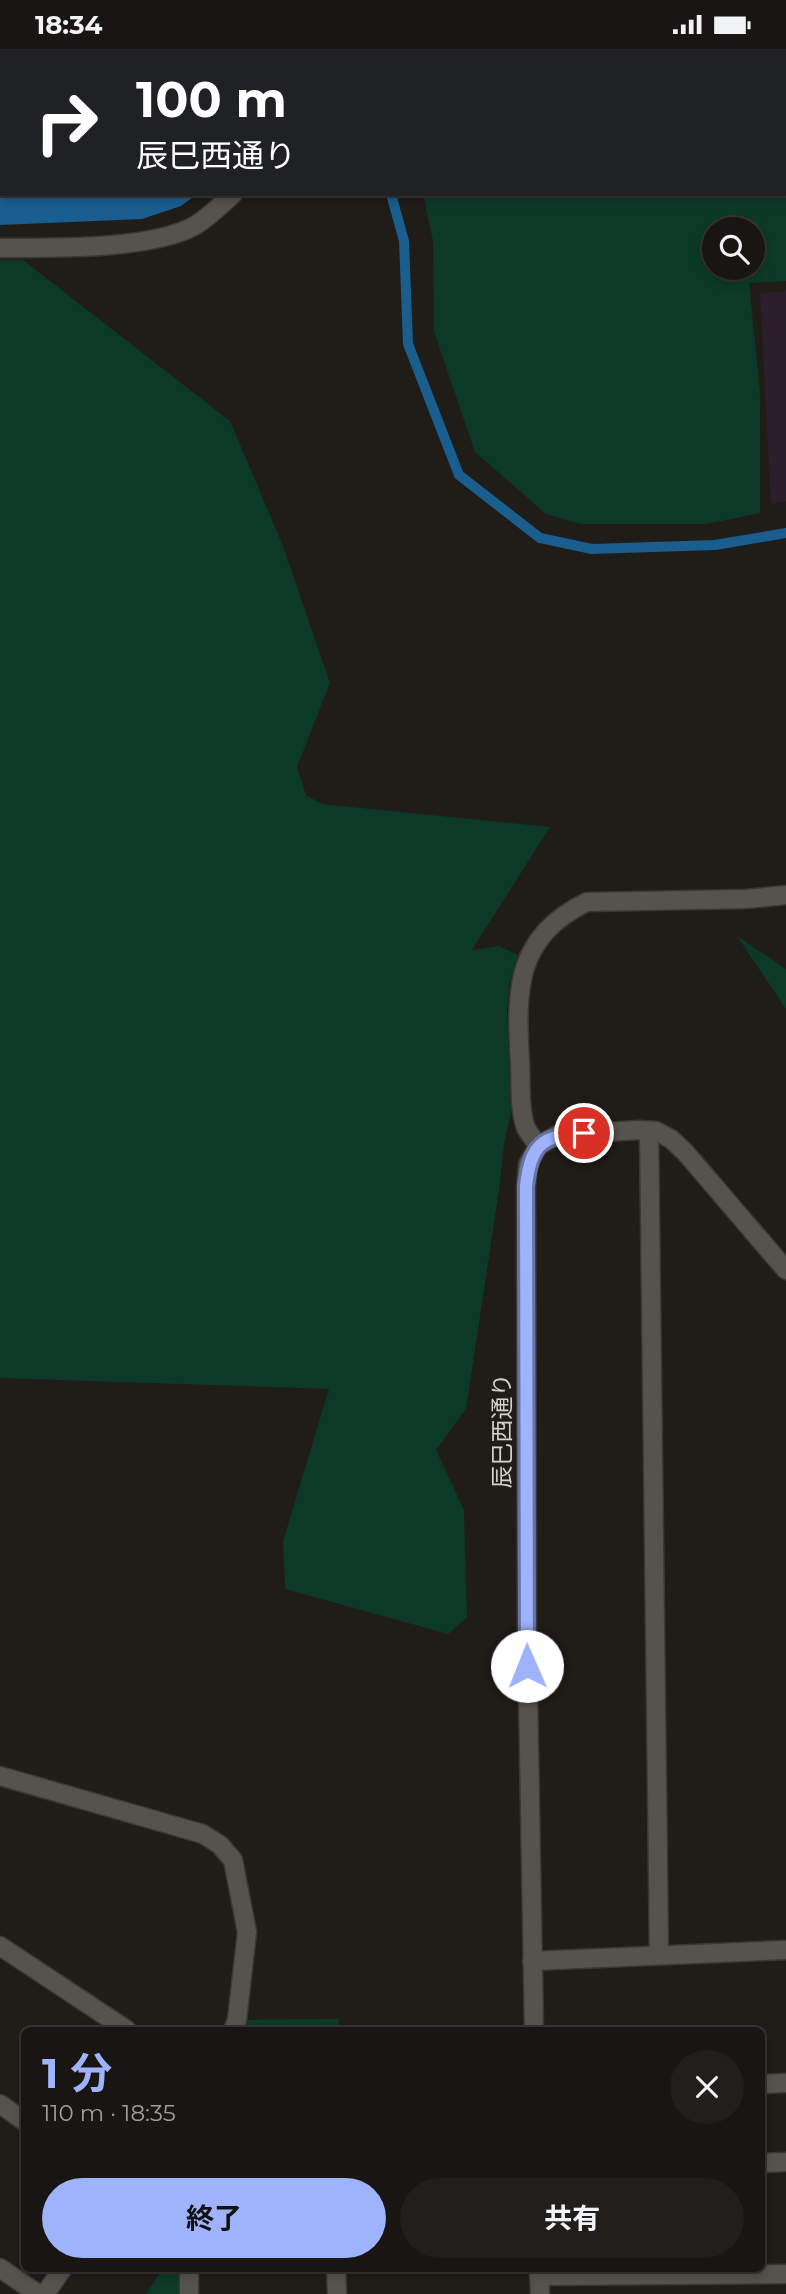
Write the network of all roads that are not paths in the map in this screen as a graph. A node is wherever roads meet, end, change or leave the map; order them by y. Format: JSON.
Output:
{"nodes":[{"id":1,"x":231,"y":196,"type":"edge"},
{"id":2,"x":0,"y":248,"type":"edge"},
{"id":3,"x":786,"y":895,"type":"edge"},
{"id":4,"x":649,"y":1131,"type":"junction"},
{"id":5,"x":538,"y":1146,"type":"junction"},
{"id":6,"x":786,"y":1270,"type":"edge"},
{"id":7,"x":0,"y":1776,"type":"edge"},
{"id":8,"x":0,"y":1946,"type":"edge"},
{"id":9,"x":786,"y":1950,"type":"edge"},
{"id":10,"x":659,"y":1955,"type":"junction"},
{"id":11,"x":532,"y":1961,"type":"junction"},
{"id":12,"x":122,"y":2027,"type":"edge"},
{"id":13,"x":234,"y":2027,"type":"edge"},
{"id":14,"x":534,"y":2027,"type":"edge"},
{"id":15,"x":786,"y":2083,"type":"edge"},
{"id":16,"x":765,"y":2084,"type":"edge"},
{"id":17,"x":0,"y":2104,"type":"edge"},
{"id":18,"x":21,"y":2119,"type":"edge"},
{"id":19,"x":786,"y":2162,"type":"edge"},
{"id":20,"x":765,"y":2163,"type":"edge"},
{"id":21,"x":0,"y":2268,"type":"edge"},
{"id":22,"x":60,"y":2272,"type":"edge"},
{"id":23,"x":189,"y":2272,"type":"edge"},
{"id":24,"x":336,"y":2272,"type":"edge"},
{"id":25,"x":786,"y":2274,"type":"edge"},
{"id":26,"x":540,"y":2279,"type":"edge"},
{"id":27,"x":38,"y":2294,"type":"edge"},
{"id":28,"x":45,"y":2294,"type":"edge"},
{"id":29,"x":189,"y":2294,"type":"edge"},
{"id":30,"x":337,"y":2294,"type":"edge"}],
"edges":[{"from":1,"to":2,"type":"street"},
{"from":3,"to":5,"type":"street"},
{"from":4,"to":5,"type":"street"},
{"from":4,"to":6,"type":"street"},
{"from":4,"to":10,"type":"street"},
{"from":5,"to":11,"type":"street","name":"辰巳西通り"},
{"from":7,"to":13,"type":"street"},
{"from":8,"to":12,"type":"street"},
{"from":9,"to":10,"type":"street"},
{"from":10,"to":11,"type":"street"},
{"from":11,"to":14,"type":"street","name":"辰巳西通り"},
{"from":15,"to":16,"type":"street"},
{"from":17,"to":18,"type":"street"},
{"from":19,"to":20,"type":"street"},
{"from":21,"to":27,"type":"street"},
{"from":22,"to":28,"type":"street"},
{"from":23,"to":29,"type":"street"},
{"from":24,"to":30,"type":"street"},
{"from":25,"to":26,"type":"street"}]}
